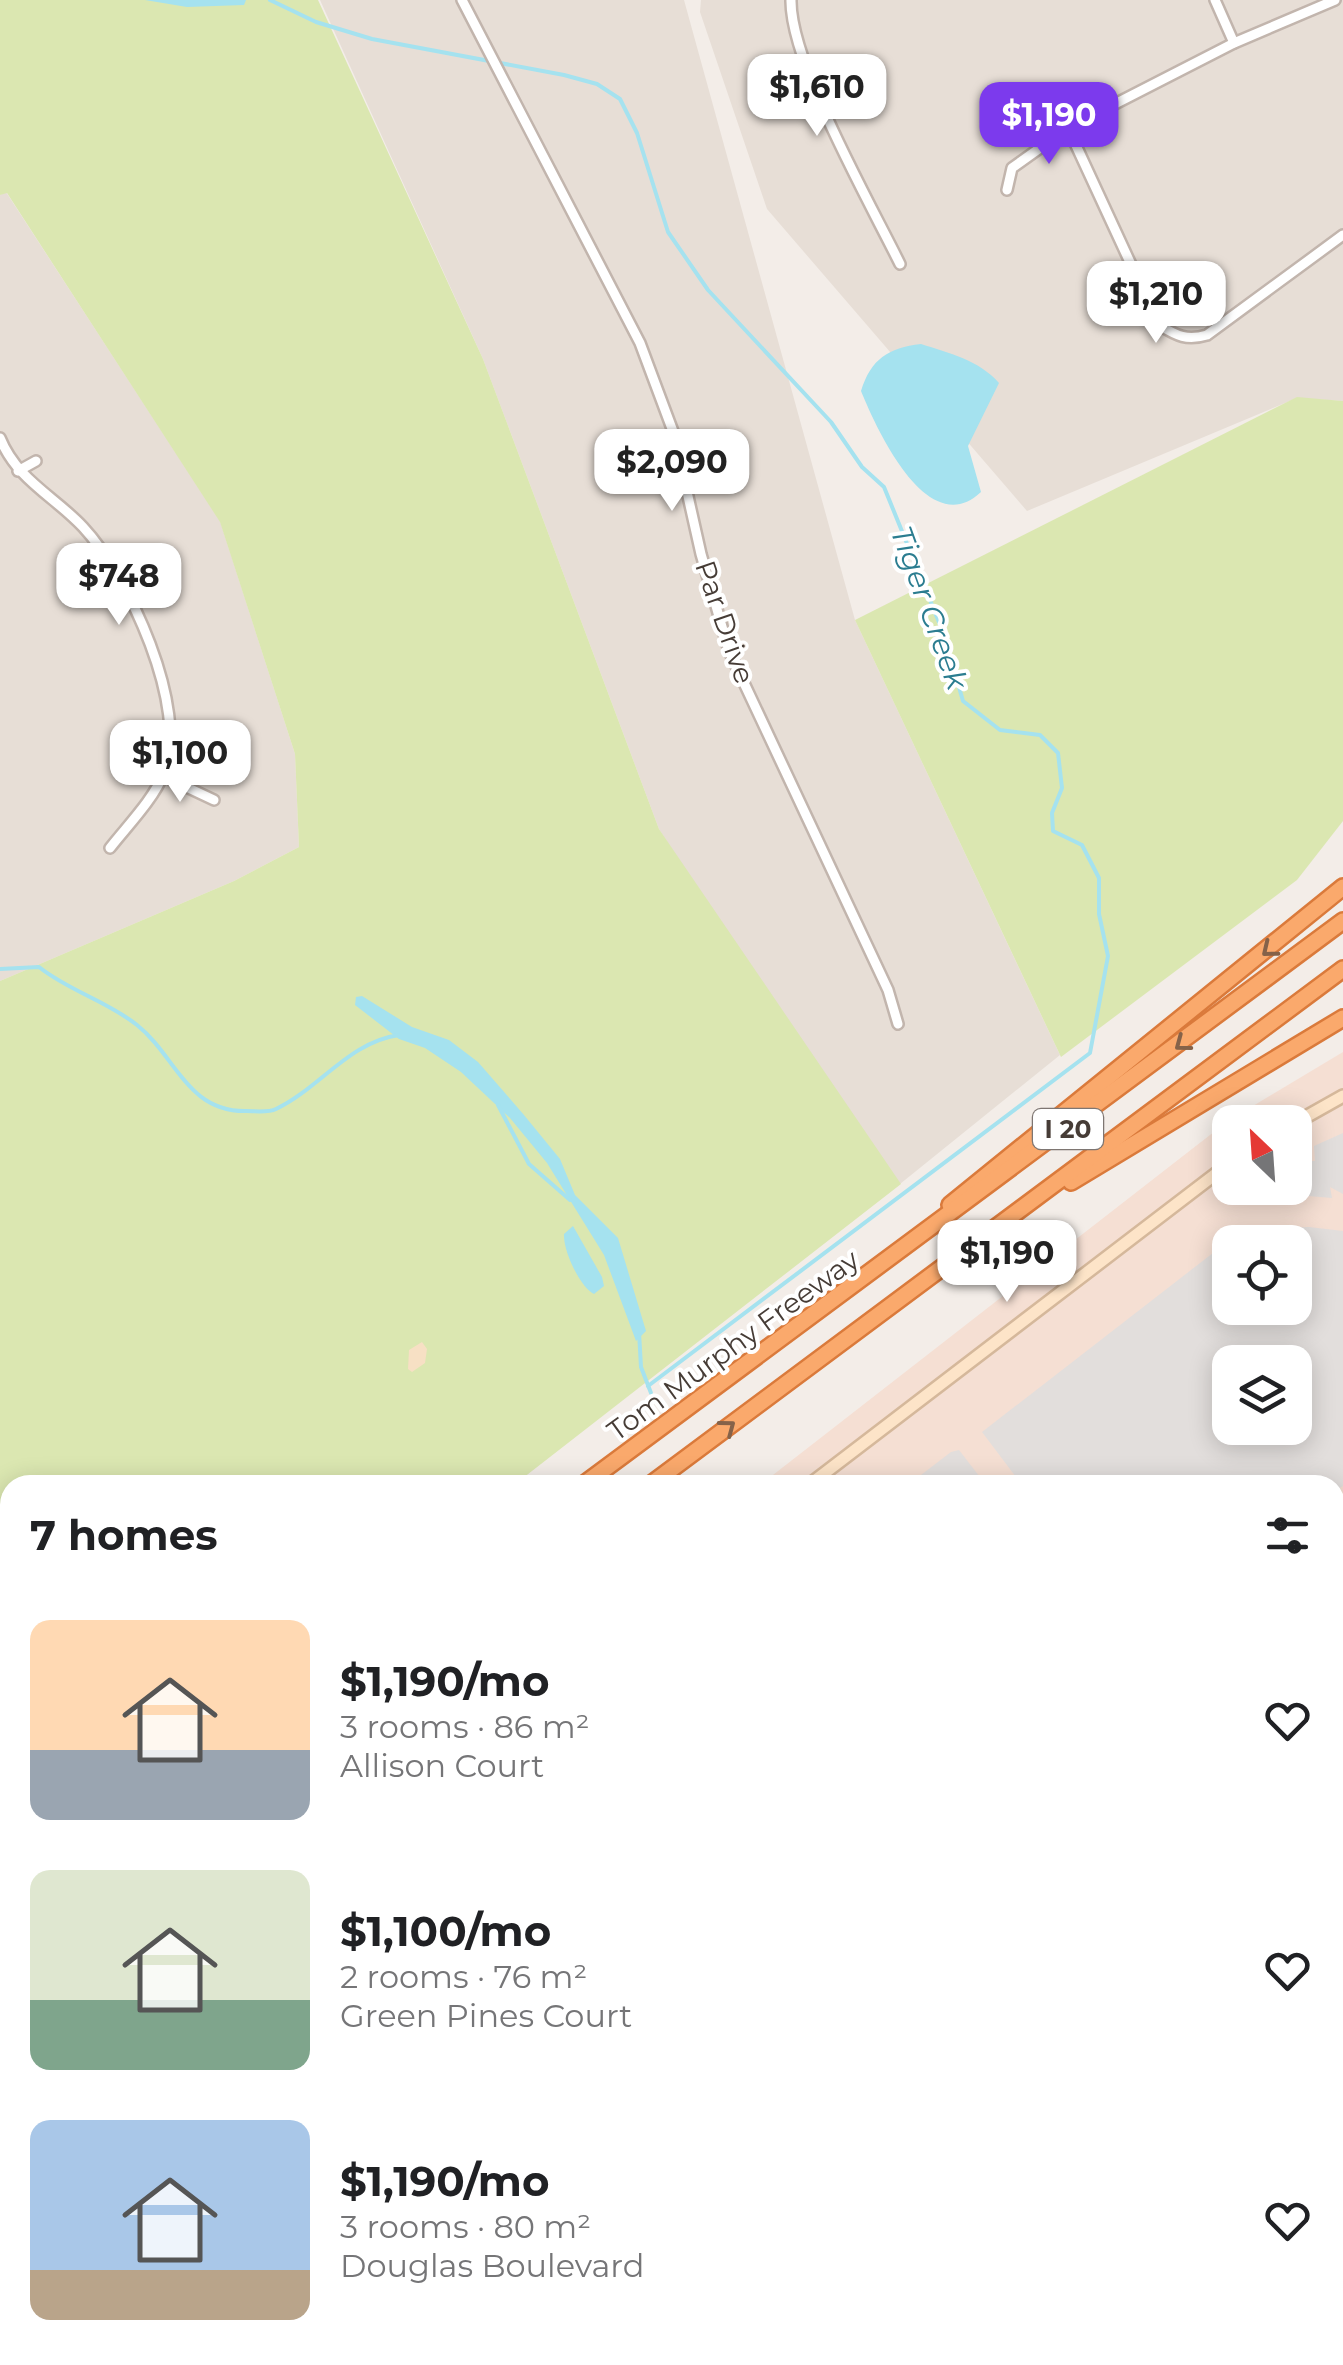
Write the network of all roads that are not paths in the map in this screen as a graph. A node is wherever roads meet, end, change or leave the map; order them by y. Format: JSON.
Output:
{"nodes":[{"id":1,"x":462,"y":0,"type":"edge"},
{"id":2,"x":791,"y":0,"type":"edge"},
{"id":3,"x":1215,"y":0,"type":"edge"},
{"id":4,"x":1336,"y":0,"type":"edge"},
{"id":5,"x":1343,"y":10,"type":"edge"},
{"id":6,"x":1234,"y":43,"type":"junction"},
{"id":7,"x":1068,"y":128,"type":"junction"},
{"id":8,"x":1007,"y":190,"type":"dead end"},
{"id":9,"x":1343,"y":235,"type":"edge"},
{"id":10,"x":900,"y":264,"type":"dead end"},
{"id":11,"x":0,"y":438,"type":"edge"},
{"id":12,"x":36,"y":461,"type":"dead end"},
{"id":13,"x":18,"y":471,"type":"junction"},
{"id":14,"x":163,"y":776,"type":"junction"},
{"id":15,"x":214,"y":800,"type":"dead end"},
{"id":16,"x":110,"y":848,"type":"dead end"},
{"id":17,"x":1343,"y":887,"type":"edge"},
{"id":18,"x":1343,"y":921,"type":"edge"},
{"id":19,"x":1343,"y":969,"type":"edge"},
{"id":20,"x":1343,"y":1018,"type":"edge"},
{"id":21,"x":898,"y":1024,"type":"dead end"},
{"id":22,"x":1343,"y":1096,"type":"edge"},
{"id":23,"x":1312,"y":1113,"type":"edge"},
{"id":24,"x":1212,"y":1177,"type":"edge"},
{"id":25,"x":995,"y":1228,"type":"junction"},
{"id":26,"x":790,"y":1335,"type":"junction"},
{"id":27,"x":598,"y":1475,"type":"edge"},
{"id":28,"x":663,"y":1475,"type":"edge"},
{"id":29,"x":823,"y":1475,"type":"edge"}],
"edges":[{"from":1,"to":21,"type":"street","name":"Par Drive"},
{"from":2,"to":10,"type":"street"},
{"from":3,"to":6,"type":"street"},
{"from":4,"to":5,"type":"street"},
{"from":4,"to":6,"type":"street"},
{"from":6,"to":7,"type":"street"},
{"from":7,"to":8,"type":"street"},
{"from":7,"to":9,"type":"street"},
{"from":11,"to":13,"type":"street"},
{"from":12,"to":13,"type":"street"},
{"from":13,"to":14,"type":"street"},
{"from":14,"to":15,"type":"street"},
{"from":14,"to":16,"type":"street"},
{"from":17,"to":26,"type":"highway","one_way":true},
{"from":18,"to":26,"type":"highway","name":"Tom Murphy Freeway","number":"I 20","one_way":true},
{"from":19,"to":25,"type":"highway","number":"I 20"},
{"from":20,"to":25,"type":"highway"},
{"from":22,"to":23,"type":"main road"},
{"from":24,"to":29,"type":"main road"},
{"from":28,"to":25,"type":"highway","number":"I 20","one_way":true},
{"from":26,"to":27,"type":"highway","name":"Tom Murphy Freeway","number":"I 20"}]}
